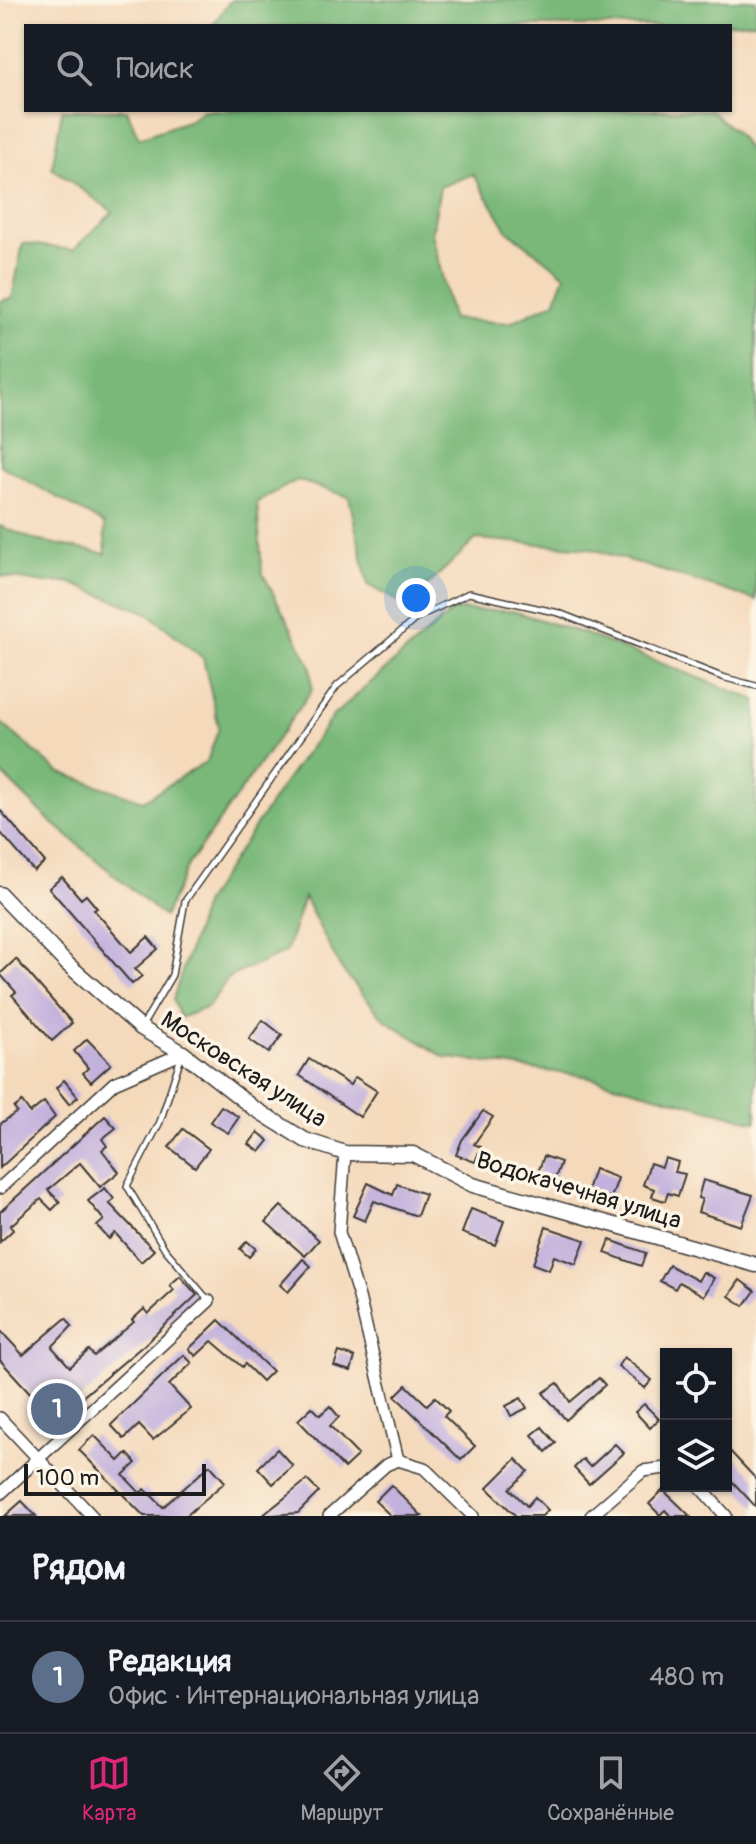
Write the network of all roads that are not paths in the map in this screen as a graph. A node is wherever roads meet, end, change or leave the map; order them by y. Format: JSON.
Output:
{"nodes":[{"id":1,"x":756,"y":686,"type":"edge"},
{"id":2,"x":0,"y":894,"type":"edge"},
{"id":3,"x":141,"y":1028,"type":"junction"},
{"id":4,"x":183,"y":1053,"type":"junction"},
{"id":5,"x":345,"y":1153,"type":"junction"},
{"id":6,"x":0,"y":1188,"type":"edge"},
{"id":7,"x":756,"y":1265,"type":"edge"},
{"id":8,"x":209,"y":1301,"type":"joint"},
{"id":9,"x":0,"y":1418,"type":"edge"},
{"id":10,"x":38,"y":1459,"type":"junction"},
{"id":11,"x":398,"y":1460,"type":"junction"},
{"id":12,"x":660,"y":1469,"type":"edge"},
{"id":13,"x":704,"y":1492,"type":"edge"},
{"id":14,"x":0,"y":1494,"type":"edge"},
{"id":15,"x":92,"y":1516,"type":"edge"},
{"id":16,"x":329,"y":1516,"type":"edge"},
{"id":17,"x":473,"y":1516,"type":"edge"},
{"id":18,"x":591,"y":1516,"type":"edge"},
{"id":19,"x":726,"y":1516,"type":"edge"}],
"edges":[{"from":1,"to":3,"type":"lane"},
{"from":2,"to":3,"type":"street","name":"Московская улица"},
{"from":3,"to":4,"type":"street","name":"Московская улица"},
{"from":4,"to":5,"type":"street","name":"Московская улица"},
{"from":4,"to":6,"type":"street"},
{"from":4,"to":8,"type":"lane"},
{"from":5,"to":7,"type":"street","name":"Водокачечная улица"},
{"from":5,"to":11,"type":"street","name":"Московская улица"},
{"from":8,"to":10,"type":"street"},
{"from":9,"to":10,"type":"street"},
{"from":10,"to":14,"type":"street"},
{"from":10,"to":15,"type":"street"},
{"from":11,"to":16,"type":"street"},
{"from":11,"to":17,"type":"street"},
{"from":12,"to":18,"type":"street"},
{"from":13,"to":19,"type":"street"}]}
